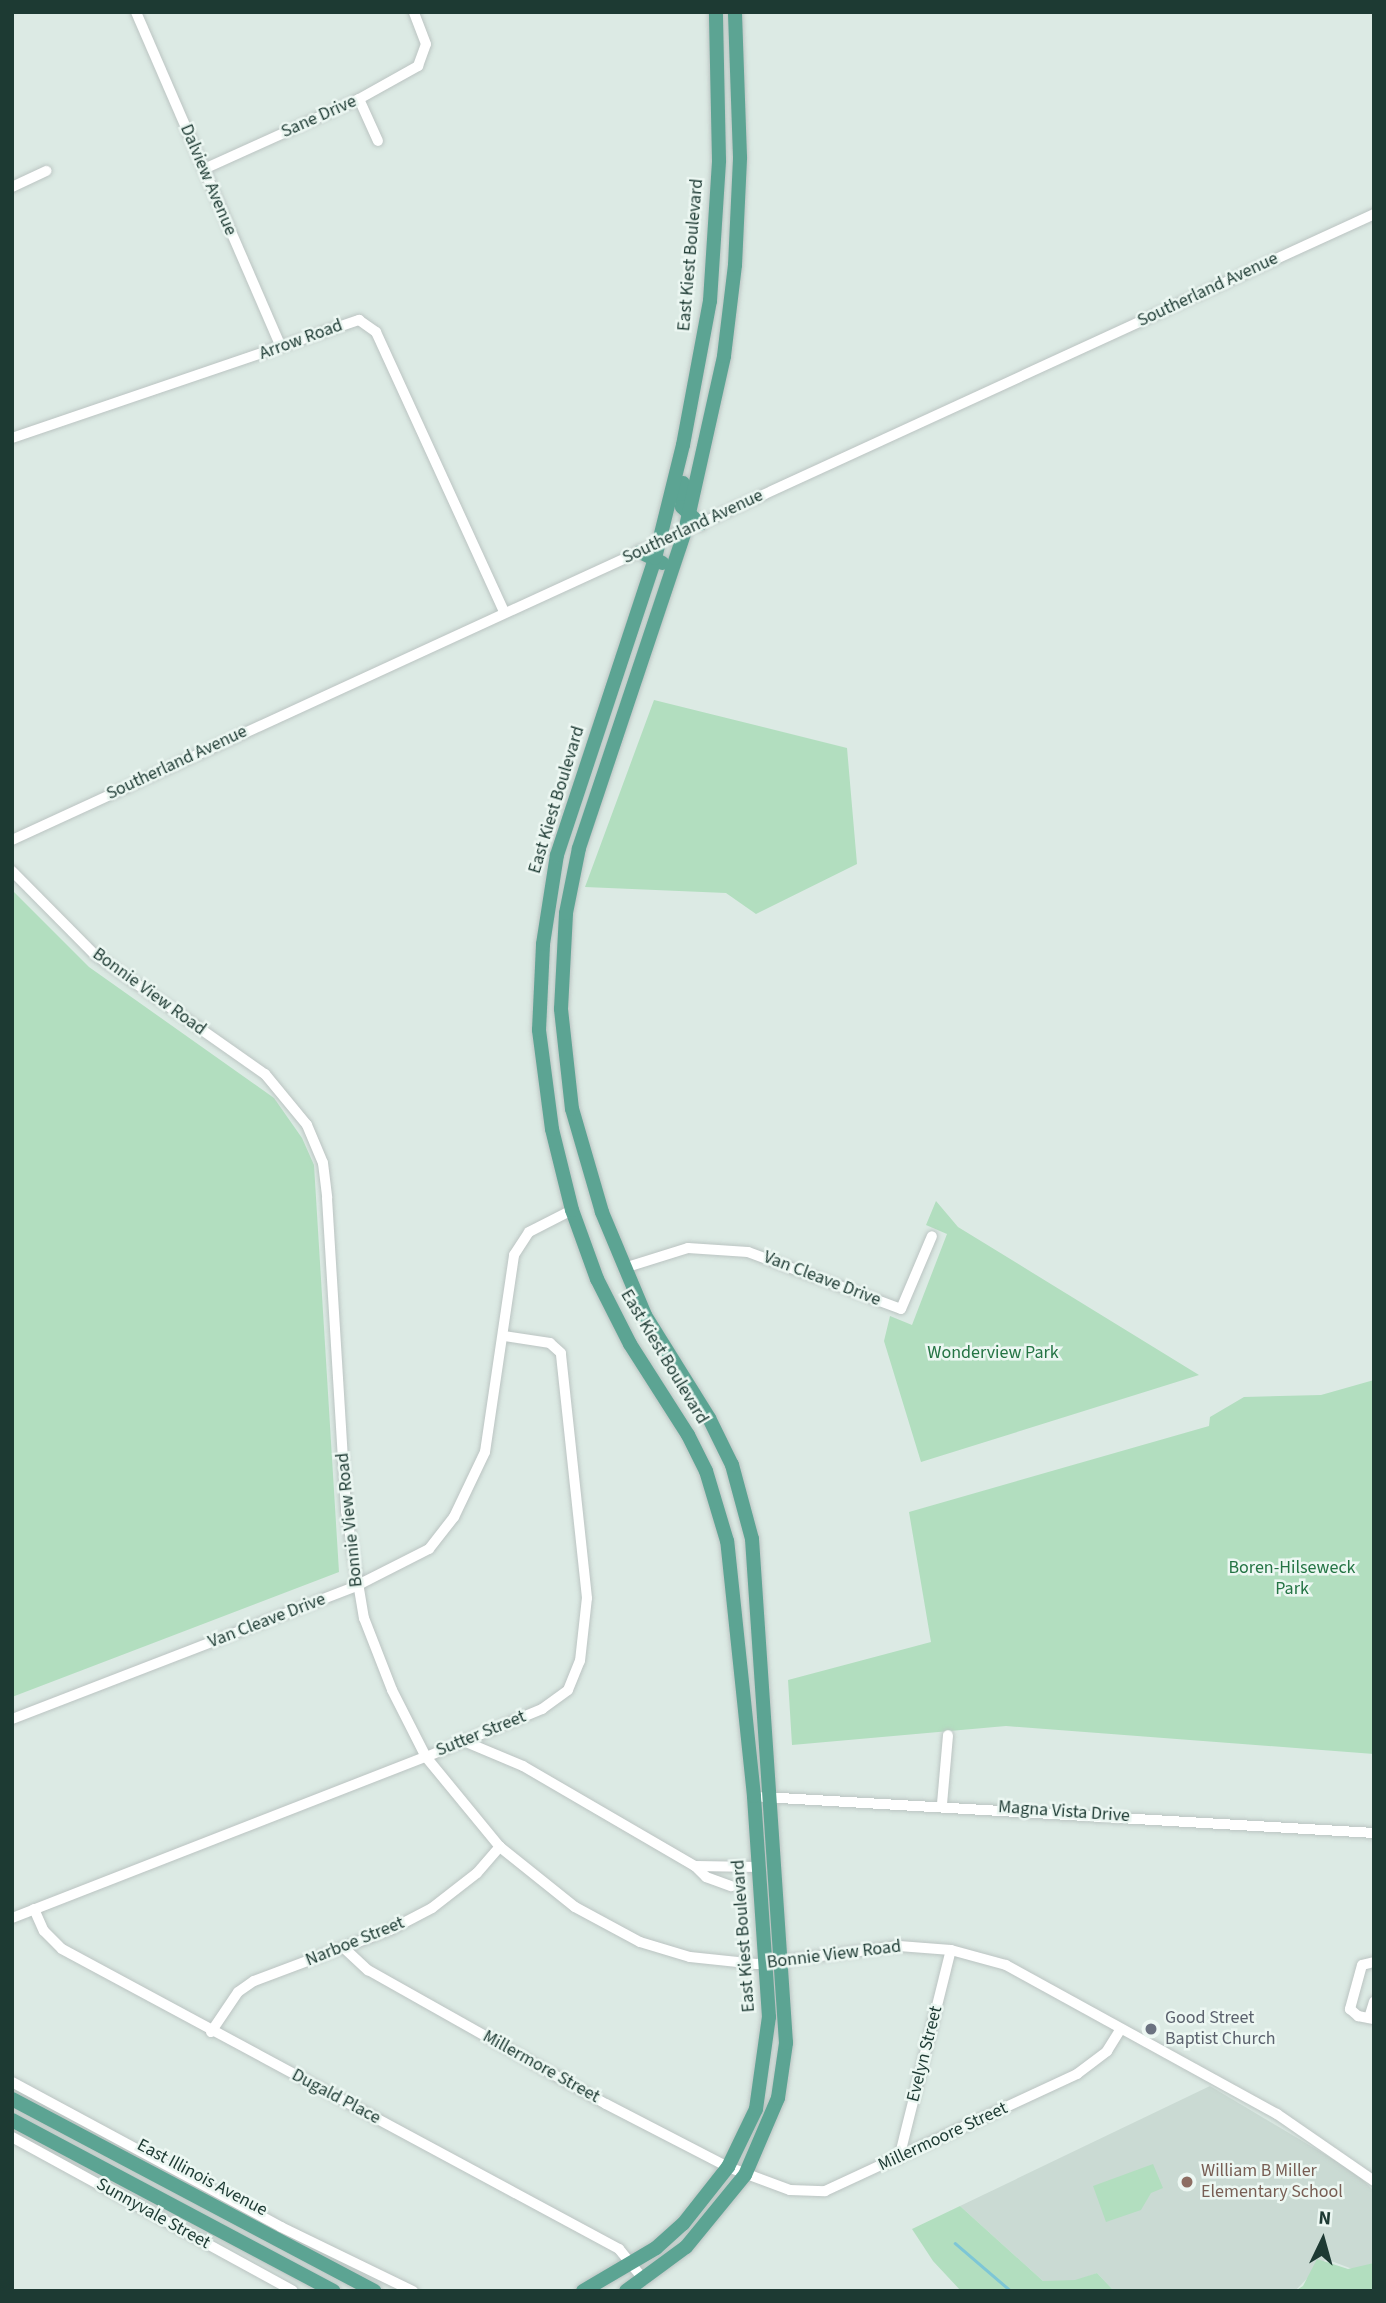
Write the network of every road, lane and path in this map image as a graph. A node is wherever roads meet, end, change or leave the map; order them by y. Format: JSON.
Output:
{"nodes":[{"id":1,"x":136,"y":12,"type":"edge"},
{"id":2,"x":414,"y":12,"type":"edge"},
{"id":3,"x":716,"y":12,"type":"edge"},
{"id":4,"x":736,"y":12,"type":"edge"},
{"id":5,"x":739,"y":47,"type":"junction"},
{"id":6,"x":719,"y":48,"type":"junction"},
{"id":7,"x":359,"y":99,"type":"junction"},
{"id":8,"x":741,"y":112,"type":"junction"},
{"id":9,"x":719,"y":113,"type":"junction"},
{"id":10,"x":378,"y":141,"type":"dead end"},
{"id":11,"x":204,"y":169,"type":"junction"},
{"id":12,"x":47,"y":171,"type":"dead end"},
{"id":13,"x":717,"y":184,"type":"junction"},
{"id":14,"x":738,"y":184,"type":"junction"},
{"id":15,"x":12,"y":187,"type":"edge"},
{"id":16,"x":1374,"y":214,"type":"edge"},
{"id":17,"x":281,"y":348,"type":"junction"},
{"id":18,"x":12,"y":438,"type":"edge"},
{"id":19,"x":683,"y":445,"type":"junction"},
{"id":20,"x":695,"y":519,"type":"junction"},
{"id":21,"x":685,"y":531,"type":"junction"},
{"id":22,"x":657,"y":551,"type":"junction"},
{"id":23,"x":639,"y":552,"type":"joint"},
{"id":24,"x":504,"y":611,"type":"junction"},
{"id":25,"x":654,"y":625,"type":"junction"},
{"id":26,"x":12,"y":841,"type":"edge"},
{"id":27,"x":12,"y":871,"type":"edge"},
{"id":28,"x":548,"y":911,"type":"junction"},
{"id":29,"x":566,"y":914,"type":"junction"},
{"id":30,"x":572,"y":1210,"type":"junction"},
{"id":31,"x":932,"y":1236,"type":"dead end"},
{"id":32,"x":624,"y":1268,"type":"junction"},
{"id":33,"x":504,"y":1336,"type":"junction"},
{"id":34,"x":356,"y":1586,"type":"junction"},
{"id":35,"x":12,"y":1720,"type":"edge"},
{"id":36,"x":948,"y":1735,"type":"dead end"},
{"id":37,"x":461,"y":1740,"type":"junction"},
{"id":38,"x":426,"y":1757,"type":"junction"},
{"id":39,"x":754,"y":1796,"type":"junction"},
{"id":40,"x":772,"y":1797,"type":"junction"},
{"id":41,"x":942,"y":1804,"type":"junction"},
{"id":42,"x":1374,"y":1833,"type":"edge"},
{"id":43,"x":500,"y":1847,"type":"junction"},
{"id":44,"x":695,"y":1866,"type":"junction"},
{"id":45,"x":759,"y":1867,"type":"junction"},
{"id":46,"x":731,"y":1886,"type":"dead end"},
{"id":47,"x":34,"y":1909,"type":"junction"},
{"id":48,"x":12,"y":1918,"type":"edge"},
{"id":49,"x":344,"y":1948,"type":"junction"},
{"id":50,"x":951,"y":1950,"type":"junction"},
{"id":51,"x":783,"y":1962,"type":"junction"},
{"id":52,"x":1374,"y":1962,"type":"edge"},
{"id":53,"x":766,"y":1963,"type":"junction"},
{"id":54,"x":1374,"y":2002,"type":"edge"},
{"id":55,"x":1371,"y":2018,"type":"edge"},
{"id":56,"x":1121,"y":2029,"type":"junction"},
{"id":57,"x":211,"y":2032,"type":"junction"},
{"id":58,"x":12,"y":2082,"type":"edge"},
{"id":59,"x":12,"y":2099,"type":"edge"},
{"id":60,"x":12,"y":2120,"type":"edge"},
{"id":61,"x":12,"y":2137,"type":"edge"},
{"id":62,"x":899,"y":2158,"type":"junction"},
{"id":63,"x":728,"y":2167,"type":"junction"},
{"id":64,"x":745,"y":2175,"type":"junction"},
{"id":65,"x":1374,"y":2181,"type":"edge"},
{"id":66,"x":184,"y":2190,"type":"junction"},
{"id":67,"x":174,"y":2209,"type":"junction"},
{"id":68,"x":633,"y":2265,"type":"junction"},
{"id":69,"x":644,"y":2280,"type":"junction"},
{"id":70,"x":293,"y":2291,"type":"edge"},
{"id":71,"x":333,"y":2291,"type":"edge"},
{"id":72,"x":374,"y":2291,"type":"edge"},
{"id":73,"x":413,"y":2291,"type":"edge"},
{"id":74,"x":583,"y":2291,"type":"edge"},
{"id":75,"x":626,"y":2291,"type":"edge"}],
"edges":[{"from":1,"to":11,"type":"street","name":"Dalview Avenue"},
{"from":2,"to":7,"type":"street","name":"Sane Drive"},
{"from":3,"to":6,"type":"main road","name":"East Kiest Boulevard"},
{"from":4,"to":5,"type":"main road","name":"East Kiest Boulevard"},
{"from":5,"to":6,"type":"main road"},
{"from":5,"to":8,"type":"main road","name":"East Kiest Boulevard"},
{"from":6,"to":9,"type":"main road","name":"East Kiest Boulevard"},
{"from":7,"to":10,"type":"street"},
{"from":7,"to":11,"type":"street","name":"Sane Drive"},
{"from":8,"to":9,"type":"main road"},
{"from":8,"to":14,"type":"main road","name":"East Kiest Boulevard"},
{"from":9,"to":13,"type":"main road","name":"East Kiest Boulevard"},
{"from":11,"to":17,"type":"street","name":"Dalview Avenue"},
{"from":12,"to":15,"type":"street"},
{"from":13,"to":14,"type":"main road"},
{"from":13,"to":19,"type":"main road","name":"East Kiest Boulevard"},
{"from":14,"to":20,"type":"main road","name":"East Kiest Boulevard"},
{"from":16,"to":20,"type":"street","name":"Southerland Avenue"},
{"from":17,"to":18,"type":"street","name":"Arrow Road"},
{"from":17,"to":24,"type":"street","name":"Arrow Road"},
{"from":19,"to":20,"type":"main road"},
{"from":19,"to":22,"type":"main road","name":"East Kiest Boulevard"},
{"from":20,"to":21,"type":"main road","name":"East Kiest Boulevard"},
{"from":21,"to":22,"type":"street","name":"Southerland Avenue"},
{"from":21,"to":25,"type":"main road","name":"East Kiest Boulevard"},
{"from":22,"to":23,"type":"main road"},
{"from":22,"to":25,"type":"main road"},
{"from":22,"to":28,"type":"main road","name":"East Kiest Boulevard"},
{"from":23,"to":24,"type":"street","name":"Southerland Avenue"},
{"from":24,"to":26,"type":"street","name":"Southerland Avenue"},
{"from":25,"to":29,"type":"main road","name":"East Kiest Boulevard"},
{"from":27,"to":34,"type":"street","name":"Bonnie View Road"},
{"from":28,"to":29,"type":"main road"},
{"from":28,"to":30,"type":"main road","name":"East Kiest Boulevard"},
{"from":29,"to":32,"type":"main road","name":"East Kiest Boulevard"},
{"from":30,"to":33,"type":"street","name":"Van Cleave Drive"},
{"from":30,"to":39,"type":"main road","name":"East Kiest Boulevard"},
{"from":31,"to":32,"type":"street","name":"Van Cleave Drive"},
{"from":32,"to":40,"type":"main road","name":"East Kiest Boulevard"},
{"from":33,"to":34,"type":"street","name":"Van Cleave Drive"},
{"from":33,"to":37,"type":"street","name":"Sutter Street"},
{"from":34,"to":35,"type":"street","name":"Van Cleave Drive"},
{"from":34,"to":38,"type":"street","name":"Bonnie View Road"},
{"from":36,"to":41,"type":"street"},
{"from":37,"to":38,"type":"street","name":"Sutter Street"},
{"from":37,"to":44,"type":"street"},
{"from":38,"to":43,"type":"street","name":"Bonnie View Road"},
{"from":38,"to":47,"type":"street","name":"Sutter Street"},
{"from":39,"to":40,"type":"street","name":"Magna Vista Drive"},
{"from":39,"to":45,"type":"main road","name":"East Kiest Boulevard"},
{"from":40,"to":41,"type":"street","name":"Magna Vista Drive"},
{"from":40,"to":51,"type":"main road","name":"East Kiest Boulevard"},
{"from":41,"to":42,"type":"street","name":"Magna Vista Drive"},
{"from":43,"to":49,"type":"street","name":"Narboe Street"},
{"from":43,"to":53,"type":"street","name":"Bonnie View Road"},
{"from":44,"to":45,"type":"street"},
{"from":44,"to":46,"type":"street"},
{"from":45,"to":53,"type":"main road","name":"East Kiest Boulevard"},
{"from":47,"to":48,"type":"street","name":"Sutter Street"},
{"from":47,"to":57,"type":"street","name":"Dugald Place"},
{"from":49,"to":57,"type":"street","name":"Narboe Street"},
{"from":49,"to":63,"type":"street","name":"Millermore Street"},
{"from":50,"to":51,"type":"street","name":"Bonnie View Road"},
{"from":50,"to":56,"type":"street","name":"Bonnie View Road"},
{"from":50,"to":62,"type":"street","name":"Evelyn Street"},
{"from":51,"to":53,"type":"street","name":"Bonnie View Road"},
{"from":51,"to":64,"type":"main road","name":"East Kiest Boulevard"},
{"from":52,"to":55,"type":"street"},
{"from":53,"to":63,"type":"main road","name":"East Kiest Boulevard"},
{"from":54,"to":55,"type":"street"},
{"from":56,"to":62,"type":"street","name":"Millermoore Street"},
{"from":56,"to":65,"type":"street","name":"Bonnie View Road"},
{"from":57,"to":68,"type":"street","name":"Dugald Place"},
{"from":58,"to":73,"type":"street"},
{"from":59,"to":66,"type":"main road","name":"East Illinois Avenue"},
{"from":60,"to":67,"type":"main road"},
{"from":61,"to":70,"type":"street","name":"Sunnyvale Street"},
{"from":62,"to":64,"type":"street","name":"Millermoore Street"},
{"from":63,"to":64,"type":"street","name":"Millermore Street"},
{"from":63,"to":68,"type":"main road","name":"East Kiest Boulevard"},
{"from":64,"to":69,"type":"main road","name":"East Kiest Boulevard"},
{"from":66,"to":67,"type":"main road"},
{"from":66,"to":72,"type":"main road","name":"East Illinois Avenue"},
{"from":67,"to":71,"type":"main road"},
{"from":68,"to":69,"type":"street","name":"Dugald Place"},
{"from":68,"to":74,"type":"main road","name":"East Kiest Boulevard"},
{"from":69,"to":75,"type":"main road","name":"East Kiest Boulevard"}]}
